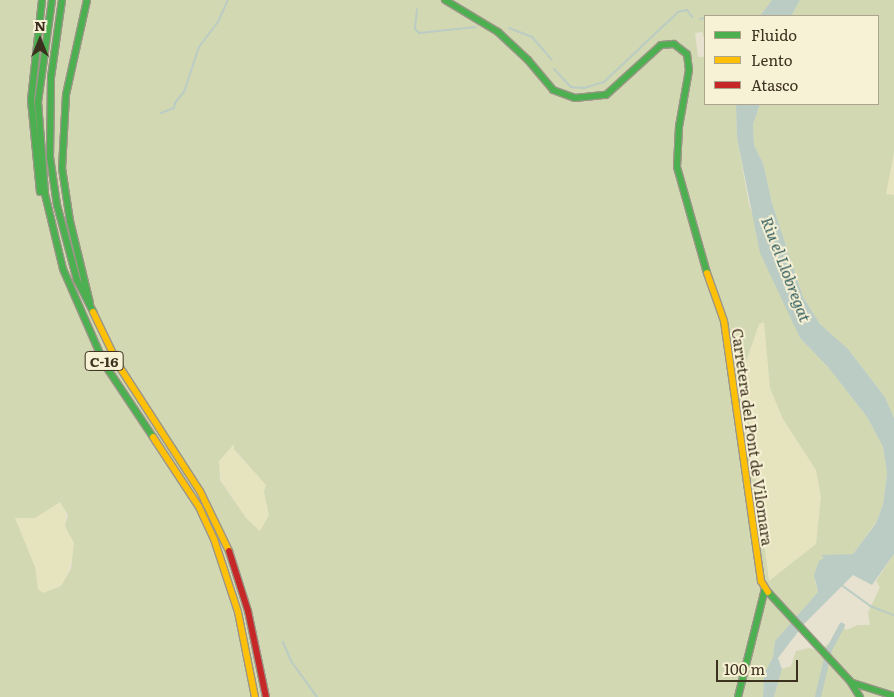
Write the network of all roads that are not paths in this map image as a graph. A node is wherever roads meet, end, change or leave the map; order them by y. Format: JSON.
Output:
{"nodes":[{"id":1,"x":42,"y":0,"type":"edge"},
{"id":2,"x":52,"y":0,"type":"edge"},
{"id":3,"x":62,"y":0,"type":"edge"},
{"id":4,"x":87,"y":0,"type":"edge"},
{"id":5,"x":445,"y":0,"type":"edge"},
{"id":6,"x":67,"y":282,"type":"junction"},
{"id":7,"x":93,"y":317,"type":"junction"},
{"id":8,"x":767,"y":591,"type":"junction"},
{"id":9,"x":850,"y":681,"type":"junction"},
{"id":10,"x":870,"y":692,"type":"junction"},
{"id":11,"x":886,"y":696,"type":"edge"},
{"id":12,"x":894,"y":696,"type":"edge"},
{"id":13,"x":255,"y":697,"type":"edge"},
{"id":14,"x":266,"y":697,"type":"edge"},
{"id":15,"x":738,"y":697,"type":"edge"},
{"id":16,"x":860,"y":697,"type":"edge"},
{"id":17,"x":864,"y":697,"type":"edge"}],
"edges":[{"from":1,"to":6,"type":"main road"},
{"from":2,"to":6,"type":"main road","number":"C-16"},
{"from":3,"to":7,"type":"main road","number":"C-16"},
{"from":4,"to":7,"type":"main road"},
{"from":5,"to":8,"type":"main road","name":"Carretera del Pont de Vilomara"},
{"from":6,"to":13,"type":"main road","number":"C-16"},
{"from":7,"to":14,"type":"main road","number":"C-16"},
{"from":8,"to":9,"type":"main road"},
{"from":8,"to":15,"type":"main road"},
{"from":9,"to":10,"type":"main road"},
{"from":9,"to":16,"type":"main road"},
{"from":10,"to":11,"type":"main road"},
{"from":10,"to":17,"type":"main road"},
{"from":11,"to":12,"type":"main road"}]}
